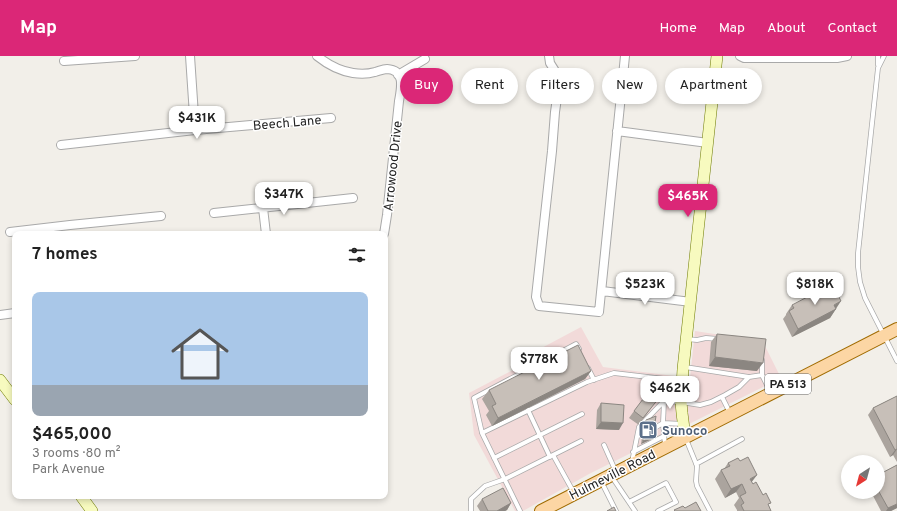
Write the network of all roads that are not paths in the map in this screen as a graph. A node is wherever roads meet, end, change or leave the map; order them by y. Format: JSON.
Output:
{"nodes":[{"id":1,"x":135,"y":56,"type":"edge"},
{"id":2,"x":190,"y":56,"type":"edge"},
{"id":3,"x":317,"y":56,"type":"edge"},
{"id":4,"x":549,"y":56,"type":"edge"},
{"id":5,"x":625,"y":56,"type":"edge"},
{"id":6,"x":717,"y":56,"type":"edge"},
{"id":7,"x":740,"y":56,"type":"edge"},
{"id":8,"x":847,"y":56,"type":"edge"},
{"id":9,"x":878,"y":56,"type":"edge"},
{"id":10,"x":884,"y":56,"type":"edge"},
{"id":11,"x":425,"y":59,"type":"dead end"},
{"id":12,"x":64,"y":61,"type":"dead end"},
{"id":13,"x":878,"y":68,"type":"junction"},
{"id":14,"x":398,"y":75,"type":"junction"},
{"id":15,"x":331,"y":118,"type":"dead end"},
{"id":16,"x":195,"y":130,"type":"junction"},
{"id":17,"x":617,"y":131,"type":"junction"},
{"id":18,"x":708,"y":143,"type":"junction"},
{"id":19,"x":61,"y":145,"type":"dead end"},
{"id":20,"x":353,"y":198,"type":"dead end"},
{"id":21,"x":263,"y":208,"type":"junction"},
{"id":22,"x":214,"y":213,"type":"dead end"},
{"id":23,"x":161,"y":216,"type":"dead end"},
{"id":24,"x":70,"y":225,"type":"junction"},
{"id":25,"x":19,"y":231,"type":"edge"},
{"id":26,"x":71,"y":231,"type":"edge"},
{"id":27,"x":266,"y":231,"type":"edge"},
{"id":28,"x":384,"y":231,"type":"edge"},
{"id":29,"x":602,"y":291,"type":"junction"},
{"id":30,"x":690,"y":302,"type":"junction"},
{"id":31,"x":12,"y":313,"type":"edge"},
{"id":32,"x":0,"y":315,"type":"edge"},
{"id":33,"x":897,"y":328,"type":"edge"},
{"id":34,"x":884,"y":335,"type":"junction"},
{"id":35,"x":686,"y":339,"type":"junction"},
{"id":36,"x":725,"y":340,"type":"edge"},
{"id":37,"x":580,"y":351,"type":"edge"},
{"id":38,"x":762,"y":356,"type":"edge"},
{"id":39,"x":897,"y":361,"type":"edge"},
{"id":40,"x":587,"y":366,"type":"edge"},
{"id":41,"x":684,"y":366,"type":"junction"},
{"id":42,"x":762,"y":375,"type":"junction"},
{"id":43,"x":749,"y":377,"type":"junction"},
{"id":44,"x":0,"y":380,"type":"edge"},
{"id":45,"x":594,"y":380,"type":"junction"},
{"id":46,"x":683,"y":381,"type":"junction"},
{"id":47,"x":771,"y":393,"type":"junction"},
{"id":48,"x":12,"y":396,"type":"edge"},
{"id":49,"x":722,"y":397,"type":"junction"},
{"id":50,"x":664,"y":401,"type":"junction"},
{"id":51,"x":681,"y":402,"type":"junction"},
{"id":52,"x":528,"y":410,"type":"junction"},
{"id":53,"x":582,"y":414,"type":"dead end"},
{"id":54,"x":730,"y":414,"type":"junction"},
{"id":55,"x":663,"y":423,"type":"junction"},
{"id":56,"x":683,"y":424,"type":"junction"},
{"id":57,"x":653,"y":429,"type":"edge"},
{"id":58,"x":482,"y":433,"type":"junction"},
{"id":59,"x":643,"y":434,"type":"edge"},
{"id":60,"x":540,"y":435,"type":"junction"},
{"id":61,"x":637,"y":437,"type":"junction"},
{"id":62,"x":685,"y":437,"type":"junction"},
{"id":63,"x":742,"y":439,"type":"dead end"},
{"id":64,"x":581,"y":441,"type":"dead end"},
{"id":65,"x":665,"y":442,"type":"junction"},
{"id":66,"x":604,"y":445,"type":"dead end"},
{"id":67,"x":633,"y":452,"type":"junction"},
{"id":68,"x":552,"y":456,"type":"junction"},
{"id":69,"x":494,"y":458,"type":"junction"},
{"id":70,"x":696,"y":464,"type":"junction"},
{"id":71,"x":631,"y":465,"type":"junction"},
{"id":72,"x":609,"y":476,"type":"junction"},
{"id":73,"x":505,"y":479,"type":"junction"},
{"id":74,"x":574,"y":494,"type":"junction"},
{"id":75,"x":83,"y":499,"type":"edge"},
{"id":76,"x":629,"y":502,"type":"junction"},
{"id":77,"x":92,"y":511,"type":"edge"},
{"id":78,"x":471,"y":511,"type":"edge"},
{"id":79,"x":520,"y":511,"type":"edge"},
{"id":80,"x":542,"y":511,"type":"edge"},
{"id":81,"x":616,"y":511,"type":"edge"},
{"id":82,"x":635,"y":511,"type":"edge"},
{"id":83,"x":658,"y":511,"type":"edge"},
{"id":84,"x":710,"y":511,"type":"edge"}],
"edges":[{"from":1,"to":12,"type":"street"},
{"from":2,"to":16,"type":"street"},
{"from":3,"to":14,"type":"street"},
{"from":4,"to":29,"type":"street"},
{"from":5,"to":17,"type":"street"},
{"from":6,"to":18,"type":"street"},
{"from":7,"to":8,"type":"street"},
{"from":9,"to":13,"type":"lane"},
{"from":10,"to":13,"type":"lane"},
{"from":11,"to":14,"type":"street"},
{"from":13,"to":34,"type":"lane"},
{"from":14,"to":28,"type":"street","name":"Arrowood Drive"},
{"from":15,"to":16,"type":"street","name":"Beech Lane"},
{"from":16,"to":19,"type":"street","name":"Beech Lane"},
{"from":17,"to":18,"type":"street"},
{"from":17,"to":29,"type":"street"},
{"from":18,"to":30,"type":"street"},
{"from":20,"to":21,"type":"street"},
{"from":21,"to":22,"type":"street"},
{"from":21,"to":27,"type":"street"},
{"from":23,"to":24,"type":"street"},
{"from":24,"to":25,"type":"street"},
{"from":24,"to":26,"type":"street"},
{"from":29,"to":30,"type":"street"},
{"from":30,"to":35,"type":"street"},
{"from":31,"to":32,"type":"street"},
{"from":33,"to":34,"type":"main road","name":"Hulmeville Road","number":"PA 513"},
{"from":34,"to":39,"type":"lane"},
{"from":34,"to":47,"type":"main road","name":"Hulmeville Road","number":"PA 513"},
{"from":35,"to":36,"type":"lane"},
{"from":35,"to":41,"type":"street"},
{"from":37,"to":58,"type":"lane"},
{"from":38,"to":42,"type":"lane"},
{"from":40,"to":45,"type":"lane"},
{"from":41,"to":43,"type":"lane"},
{"from":41,"to":46,"type":"street"},
{"from":42,"to":43,"type":"lane"},
{"from":42,"to":47,"type":"lane"},
{"from":43,"to":49,"type":"lane"},
{"from":44,"to":48,"type":"street"},
{"from":45,"to":46,"type":"lane"},
{"from":45,"to":52,"type":"lane"},
{"from":46,"to":51,"type":"street"},
{"from":47,"to":54,"type":"main road","name":"Hulmeville Road","number":"PA 513"},
{"from":49,"to":51,"type":"lane"},
{"from":49,"to":54,"type":"lane"},
{"from":50,"to":51,"type":"lane"},
{"from":50,"to":55,"type":"lane"},
{"from":50,"to":61,"type":"lane"},
{"from":51,"to":56,"type":"street"},
{"from":52,"to":58,"type":"lane"},
{"from":52,"to":60,"type":"lane"},
{"from":53,"to":60,"type":"lane"},
{"from":54,"to":62,"type":"main road","name":"Hulmeville Road","number":"PA 513"},
{"from":55,"to":56,"type":"lane"},
{"from":55,"to":57,"type":"lane"},
{"from":55,"to":65,"type":"lane"},
{"from":56,"to":62,"type":"street"},
{"from":58,"to":69,"type":"lane"},
{"from":59,"to":61,"type":"lane"},
{"from":60,"to":68,"type":"lane"},
{"from":60,"to":69,"type":"lane"},
{"from":61,"to":67,"type":"lane"},
{"from":62,"to":65,"type":"main road","name":"Hulmeville Road","number":"PA 513"},
{"from":62,"to":70,"type":"lane"},
{"from":63,"to":70,"type":"lane"},
{"from":64,"to":68,"type":"lane"},
{"from":65,"to":67,"type":"lane"},
{"from":65,"to":71,"type":"main road","name":"Hulmeville Road","number":"PA 513"},
{"from":66,"to":72,"type":"lane"},
{"from":67,"to":71,"type":"lane"},
{"from":68,"to":73,"type":"lane"},
{"from":68,"to":74,"type":"lane"},
{"from":69,"to":73,"type":"lane"},
{"from":70,"to":84,"type":"lane"},
{"from":71,"to":72,"type":"main road","name":"Hulmeville Road","number":"PA 513"},
{"from":72,"to":74,"type":"main road","name":"Hulmeville Road","number":"PA 513"},
{"from":72,"to":76,"type":"lane"},
{"from":72,"to":81,"type":"lane"},
{"from":73,"to":78,"type":"lane"},
{"from":73,"to":79,"type":"lane"},
{"from":74,"to":80,"type":"main road","name":"Hulmeville Road","number":"PA 513"},
{"from":75,"to":77,"type":"street"},
{"from":76,"to":82,"type":"lane"},
{"from":76,"to":83,"type":"lane"}]}
